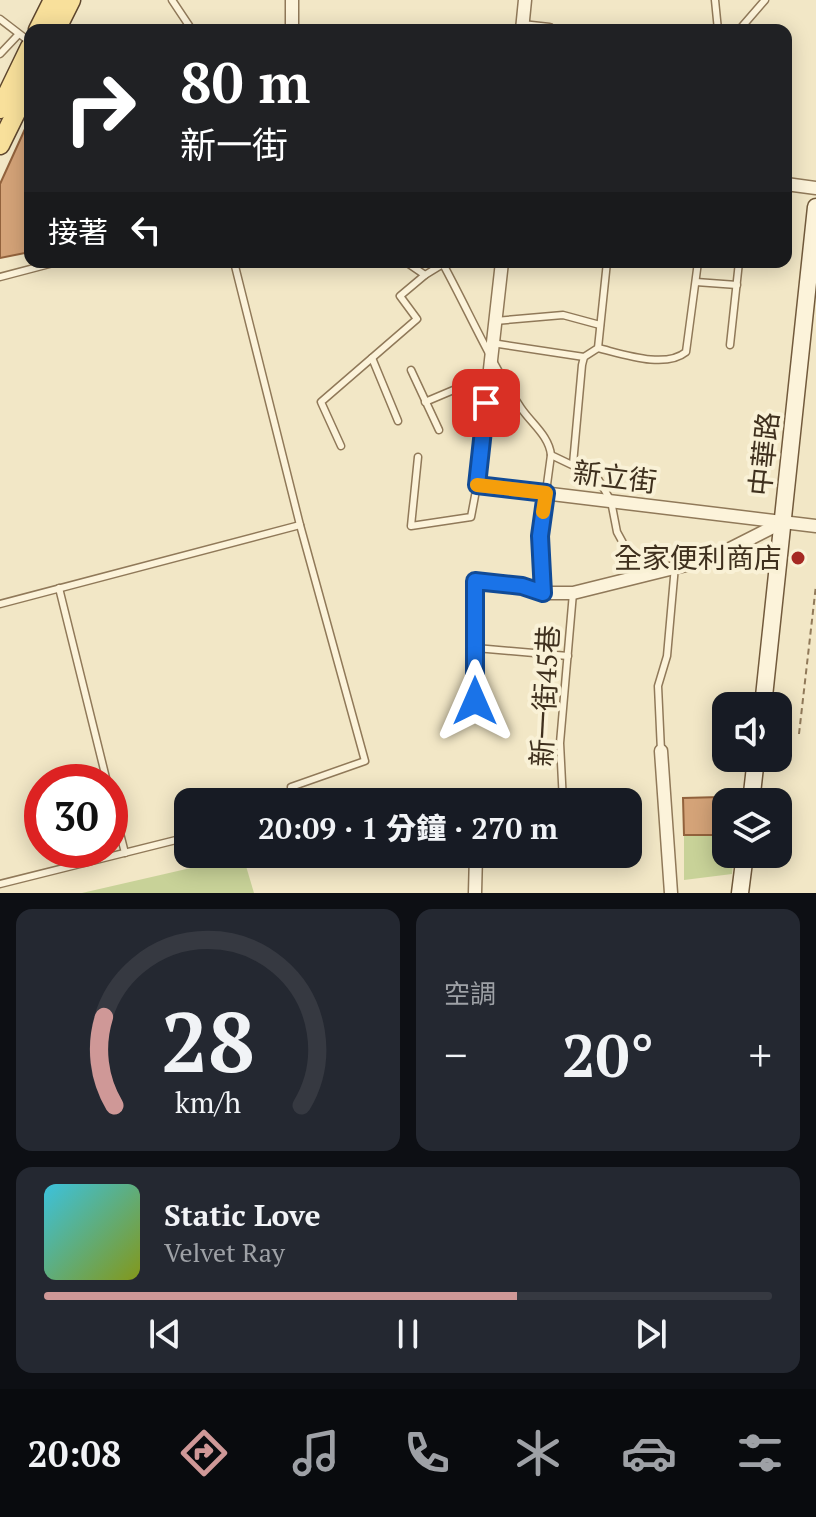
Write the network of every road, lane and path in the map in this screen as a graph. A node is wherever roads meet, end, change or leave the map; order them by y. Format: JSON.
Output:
{"nodes":[{"id":1,"x":53,"y":0,"type":"edge"},
{"id":2,"x":71,"y":0,"type":"edge"},
{"id":3,"x":172,"y":0,"type":"edge"},
{"id":4,"x":292,"y":0,"type":"edge"},
{"id":5,"x":525,"y":0,"type":"edge"},
{"id":6,"x":715,"y":0,"type":"edge"},
{"id":7,"x":765,"y":0,"type":"edge"},
{"id":8,"x":0,"y":19,"type":"edge"},
{"id":9,"x":41,"y":24,"type":"edge"},
{"id":10,"x":59,"y":24,"type":"edge"},
{"id":11,"x":188,"y":24,"type":"edge"},
{"id":12,"x":292,"y":24,"type":"edge"},
{"id":13,"x":522,"y":24,"type":"edge"},
{"id":14,"x":717,"y":24,"type":"edge"},
{"id":15,"x":744,"y":24,"type":"edge"},
{"id":16,"x":24,"y":39,"type":"edge"},
{"id":17,"x":24,"y":42,"type":"edge"},
{"id":18,"x":24,"y":46,"type":"edge"},
{"id":19,"x":0,"y":54,"type":"edge"},
{"id":20,"x":24,"y":96,"type":"edge"},
{"id":21,"x":0,"y":109,"type":"edge"},
{"id":22,"x":0,"y":145,"type":"edge"},
{"id":23,"x":792,"y":185,"type":"edge"},
{"id":24,"x":816,"y":188,"type":"edge"},
{"id":25,"x":816,"y":207,"type":"edge"},
{"id":26,"x":34,"y":268,"type":"edge"},
{"id":27,"x":236,"y":268,"type":"edge"},
{"id":28,"x":415,"y":268,"type":"edge"},
{"id":29,"x":437,"y":268,"type":"edge"},
{"id":30,"x":448,"y":268,"type":"edge"},
{"id":31,"x":501,"y":268,"type":"edge"},
{"id":32,"x":606,"y":268,"type":"edge"},
{"id":33,"x":697,"y":268,"type":"edge"},
{"id":34,"x":738,"y":268,"type":"edge"},
{"id":35,"x":425,"y":275,"type":"junction"},
{"id":36,"x":0,"y":277,"type":"edge"},
{"id":37,"x":696,"y":282,"type":"junction"},
{"id":38,"x":737,"y":285,"type":"junction"},
{"id":39,"x":495,"y":321,"type":"junction"},
{"id":40,"x":600,"y":325,"type":"junction"},
{"id":41,"x":730,"y":345,"type":"dead end"},
{"id":42,"x":490,"y":346,"type":"junction"},
{"id":43,"x":598,"y":348,"type":"junction"},
{"id":44,"x":584,"y":357,"type":"junction"},
{"id":45,"x":372,"y":358,"type":"junction"},
{"id":46,"x":411,"y":370,"type":"dead end"},
{"id":47,"x":489,"y":375,"type":"junction"},
{"id":48,"x":425,"y":402,"type":"junction"},
{"id":49,"x":398,"y":421,"type":"dead end"},
{"id":50,"x":439,"y":430,"type":"dead end"},
{"id":51,"x":341,"y":446,"type":"dead end"},
{"id":52,"x":551,"y":455,"type":"junction"},
{"id":53,"x":418,"y":457,"type":"dead end"},
{"id":54,"x":573,"y":464,"type":"junction"},
{"id":55,"x":477,"y":485,"type":"junction"},
{"id":56,"x":546,"y":493,"type":"junction"},
{"id":57,"x":611,"y":501,"type":"junction"},
{"id":58,"x":783,"y":522,"type":"junction"},
{"id":59,"x":300,"y":525,"type":"junction"},
{"id":60,"x":816,"y":526,"type":"edge"},
{"id":61,"x":675,"y":566,"type":"junction"},
{"id":62,"x":640,"y":574,"type":"junction"},
{"id":63,"x":816,"y":585,"type":"edge"},
{"id":64,"x":59,"y":588,"type":"junction"},
{"id":65,"x":543,"y":593,"type":"junction"},
{"id":66,"x":573,"y":593,"type":"junction"},
{"id":67,"x":0,"y":604,"type":"edge"},
{"id":68,"x":475,"y":648,"type":"junction"},
{"id":69,"x":568,"y":656,"type":"junction"},
{"id":70,"x":765,"y":692,"type":"edge"},
{"id":71,"x":475,"y":701,"type":"dead end"},
{"id":72,"x":799,"y":734,"type":"dead end"},
{"id":73,"x":661,"y":751,"type":"joint"},
{"id":74,"x":103,"y":764,"type":"edge"},
{"id":75,"x":291,"y":788,"type":"edge"},
{"id":76,"x":562,"y":788,"type":"edge"},
{"id":77,"x":174,"y":841,"type":"edge"},
{"id":78,"x":128,"y":852,"type":"edge"},
{"id":79,"x":65,"y":868,"type":"edge"},
{"id":80,"x":476,"y":868,"type":"edge"},
{"id":81,"x":743,"y":868,"type":"edge"},
{"id":82,"x":0,"y":884,"type":"edge"},
{"id":83,"x":475,"y":893,"type":"edge"},
{"id":84,"x":671,"y":893,"type":"edge"},
{"id":85,"x":740,"y":893,"type":"edge"}],
"edges":[{"from":1,"to":9,"type":"main road"},
{"from":2,"to":10,"type":"main road"},
{"from":3,"to":11,"type":"lane"},
{"from":4,"to":12,"type":"street"},
{"from":5,"to":13,"type":"street"},
{"from":6,"to":14,"type":"lane"},
{"from":7,"to":15,"type":"lane"},
{"from":8,"to":16,"type":"lane"},
{"from":17,"to":19,"type":"lane"},
{"from":18,"to":21,"type":"main road"},
{"from":20,"to":22,"type":"main road"},
{"from":23,"to":24,"type":"street"},
{"from":25,"to":58,"type":"street","name":"中華路"},
{"from":26,"to":36,"type":"lane"},
{"from":27,"to":59,"type":"lane"},
{"from":28,"to":35,"type":"lane"},
{"from":29,"to":35,"type":"lane"},
{"from":30,"to":42,"type":"lane"},
{"from":31,"to":39,"type":"street"},
{"from":32,"to":40,"type":"lane"},
{"from":33,"to":37,"type":"lane"},
{"from":34,"to":38,"type":"lane"},
{"from":35,"to":45,"type":"lane"},
{"from":37,"to":38,"type":"lane"},
{"from":37,"to":43,"type":"lane"},
{"from":38,"to":41,"type":"lane"},
{"from":39,"to":40,"type":"lane"},
{"from":39,"to":42,"type":"street"},
{"from":40,"to":43,"type":"lane"},
{"from":42,"to":44,"type":"lane"},
{"from":42,"to":47,"type":"street"},
{"from":42,"to":52,"type":"lane"},
{"from":43,"to":44,"type":"lane"},
{"from":44,"to":54,"type":"lane"},
{"from":45,"to":49,"type":"lane"},
{"from":45,"to":51,"type":"lane"},
{"from":46,"to":48,"type":"lane"},
{"from":47,"to":48,"type":"lane"},
{"from":47,"to":55,"type":"street"},
{"from":48,"to":50,"type":"lane"},
{"from":52,"to":54,"type":"lane"},
{"from":52,"to":56,"type":"lane"},
{"from":53,"to":55,"type":"lane"},
{"from":54,"to":57,"type":"lane"},
{"from":55,"to":56,"type":"street","name":"新立街"},
{"from":56,"to":57,"type":"street","name":"新立街"},
{"from":56,"to":65,"type":"lane"},
{"from":57,"to":58,"type":"street","name":"新立街"},
{"from":57,"to":62,"type":"lane"},
{"from":58,"to":60,"type":"street","name":"新立街"},
{"from":58,"to":61,"type":"street"},
{"from":58,"to":70,"type":"street","name":"中華路"},
{"from":59,"to":64,"type":"lane"},
{"from":59,"to":75,"type":"lane"},
{"from":61,"to":62,"type":"street"},
{"from":61,"to":73,"type":"lane"},
{"from":62,"to":66,"type":"street"},
{"from":63,"to":72,"type":"path"},
{"from":64,"to":67,"type":"lane"},
{"from":64,"to":74,"type":"lane"},
{"from":65,"to":66,"type":"street"},
{"from":65,"to":68,"type":"street"},
{"from":66,"to":69,"type":"lane","name":"新一街45巷"},
{"from":68,"to":69,"type":"lane"},
{"from":68,"to":71,"type":"street"},
{"from":69,"to":76,"type":"lane","name":"新一街45巷"},
{"from":73,"to":84,"type":"street"},
{"from":77,"to":78,"type":"lane"},
{"from":79,"to":82,"type":"lane"},
{"from":80,"to":83,"type":"street"},
{"from":81,"to":85,"type":"street"}]}
